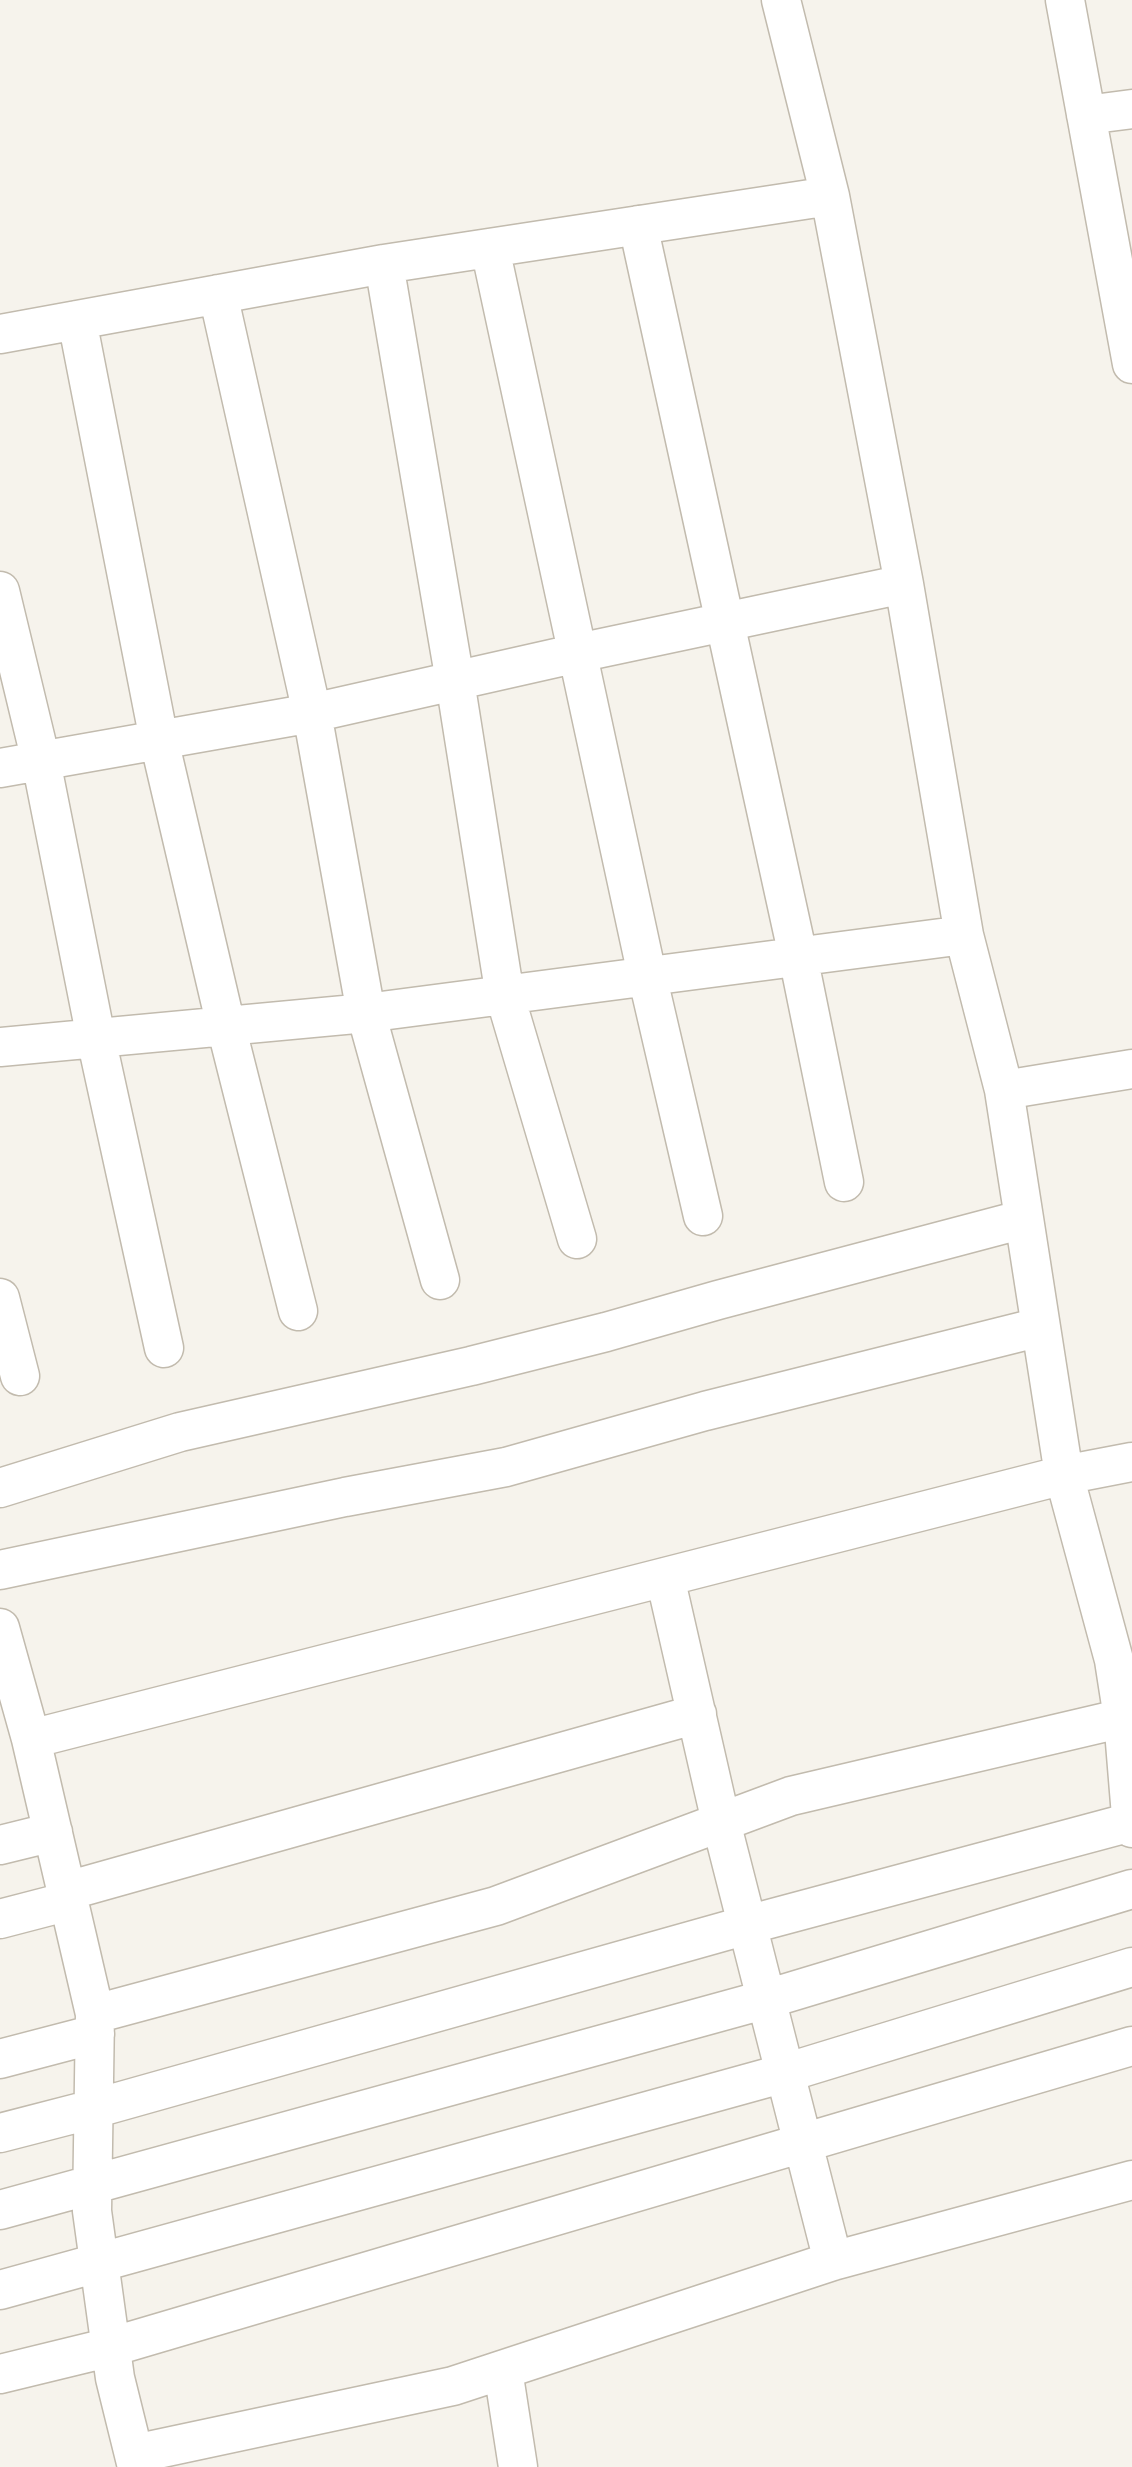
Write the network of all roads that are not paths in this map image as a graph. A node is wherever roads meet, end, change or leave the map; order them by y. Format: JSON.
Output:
{"nodes":[{"id":1,"x":781,"y":0,"type":"edge"},
{"id":2,"x":1065,"y":0,"type":"edge"},
{"id":3,"x":1132,"y":109,"type":"edge"},
{"id":4,"x":1086,"y":115,"type":"junction"},
{"id":5,"x":830,"y":196,"type":"junction"},
{"id":6,"x":638,"y":225,"type":"junction"},
{"id":7,"x":1121,"y":243,"type":"edge"},
{"id":8,"x":491,"y":248,"type":"junction"},
{"id":9,"x":384,"y":264,"type":"junction"},
{"id":10,"x":218,"y":294,"type":"junction"},
{"id":11,"x":77,"y":320,"type":"junction"},
{"id":12,"x":0,"y":334,"type":"edge"},
{"id":13,"x":1132,"y":364,"type":"edge"},
{"id":14,"x":904,"y":584,"type":"junction"},
{"id":15,"x":0,"y":591,"type":"edge"},
{"id":16,"x":724,"y":622,"type":"junction"},
{"id":17,"x":578,"y":653,"type":"junction"},
{"id":18,"x":455,"y":681,"type":"junction"},
{"id":19,"x":312,"y":713,"type":"junction"},
{"id":20,"x":159,"y":740,"type":"junction"},
{"id":21,"x":41,"y":761,"type":"junction"},
{"id":22,"x":0,"y":768,"type":"edge"},
{"id":23,"x":964,"y":935,"type":"junction"},
{"id":24,"x":797,"y":956,"type":"junction"},
{"id":25,"x":647,"y":975,"type":"junction"},
{"id":26,"x":505,"y":996,"type":"junction"},
{"id":27,"x":366,"y":1013,"type":"junction"},
{"id":28,"x":226,"y":1026,"type":"junction"},
{"id":29,"x":96,"y":1038,"type":"junction"},
{"id":30,"x":0,"y":1047,"type":"edge"},
{"id":31,"x":1132,"y":1069,"type":"edge"},
{"id":32,"x":1004,"y":1090,"type":"junction"},
{"id":33,"x":844,"y":1181,"type":"dead end"},
{"id":34,"x":703,"y":1216,"type":"dead end"},
{"id":35,"x":1024,"y":1219,"type":"junction"},
{"id":36,"x":577,"y":1239,"type":"dead end"},
{"id":37,"x":440,"y":1280,"type":"dead end"},
{"id":38,"x":0,"y":1298,"type":"edge"},
{"id":39,"x":298,"y":1311,"type":"dead end"},
{"id":40,"x":1040,"y":1327,"type":"junction"},
{"id":41,"x":164,"y":1348,"type":"dead end"},
{"id":42,"x":20,"y":1376,"type":"dead end"},
{"id":43,"x":1132,"y":1462,"type":"edge"},
{"id":44,"x":1064,"y":1475,"type":"junction"},
{"id":45,"x":0,"y":1488,"type":"edge"},
{"id":46,"x":0,"y":1570,"type":"edge"},
{"id":47,"x":665,"y":1577,"type":"junction"},
{"id":48,"x":0,"y":1628,"type":"edge"},
{"id":49,"x":8,"y":1683,"type":"edge"},
{"id":50,"x":697,"y":1714,"type":"junction"},
{"id":51,"x":1127,"y":1717,"type":"edge"},
{"id":52,"x":31,"y":1739,"type":"junction"},
{"id":53,"x":721,"y":1822,"type":"junction"},
{"id":54,"x":1131,"y":1825,"type":"edge"},
{"id":55,"x":53,"y":1832,"type":"junction"},
{"id":56,"x":0,"y":1845,"type":"edge"},
{"id":57,"x":1132,"y":1889,"type":"edge"},
{"id":58,"x":68,"y":1896,"type":"junction"},
{"id":59,"x":0,"y":1919,"type":"edge"},
{"id":60,"x":747,"y":1925,"type":"junction"},
{"id":61,"x":1132,"y":1967,"type":"edge"},
{"id":62,"x":767,"y":1999,"type":"junction"},
{"id":63,"x":95,"y":2024,"type":"junction"},
{"id":64,"x":1132,"y":2046,"type":"edge"},
{"id":65,"x":0,"y":2059,"type":"edge"},
{"id":66,"x":785,"y":2073,"type":"junction"},
{"id":67,"x":93,"y":2109,"type":"junction"},
{"id":68,"x":0,"y":2133,"type":"edge"},
{"id":69,"x":803,"y":2143,"type":"junction"},
{"id":70,"x":1132,"y":2180,"type":"edge"},
{"id":71,"x":92,"y":2186,"type":"junction"},
{"id":72,"x":0,"y":2210,"type":"edge"},
{"id":73,"x":833,"y":2261,"type":"junction"},
{"id":74,"x":98,"y":2263,"type":"junction"},
{"id":75,"x":0,"y":2290,"type":"edge"},
{"id":76,"x":111,"y":2347,"type":"junction"},
{"id":77,"x":502,"y":2370,"type":"junction"},
{"id":78,"x":0,"y":2374,"type":"edge"},
{"id":79,"x":136,"y":2461,"type":"edge"},
{"id":80,"x":518,"y":2467,"type":"edge"}],
"edges":[{"from":1,"to":5,"type":"street"},
{"from":2,"to":4,"type":"street"},
{"from":3,"to":4,"type":"street"},
{"from":4,"to":7,"type":"street"},
{"from":5,"to":6,"type":"street"},
{"from":5,"to":14,"type":"street"},
{"from":6,"to":8,"type":"street"},
{"from":6,"to":16,"type":"street"},
{"from":7,"to":13,"type":"street"},
{"from":8,"to":9,"type":"street"},
{"from":8,"to":17,"type":"street"},
{"from":9,"to":10,"type":"street"},
{"from":9,"to":18,"type":"street"},
{"from":10,"to":11,"type":"street"},
{"from":10,"to":19,"type":"street"},
{"from":11,"to":12,"type":"street"},
{"from":11,"to":20,"type":"street"},
{"from":14,"to":16,"type":"street"},
{"from":14,"to":23,"type":"street"},
{"from":15,"to":21,"type":"street"},
{"from":16,"to":17,"type":"street"},
{"from":16,"to":24,"type":"street"},
{"from":17,"to":18,"type":"street"},
{"from":17,"to":25,"type":"street"},
{"from":18,"to":19,"type":"street"},
{"from":18,"to":26,"type":"street"},
{"from":19,"to":20,"type":"street"},
{"from":19,"to":27,"type":"street"},
{"from":20,"to":21,"type":"street"},
{"from":20,"to":28,"type":"street"},
{"from":21,"to":22,"type":"street"},
{"from":21,"to":29,"type":"street"},
{"from":23,"to":24,"type":"street"},
{"from":23,"to":32,"type":"street"},
{"from":24,"to":25,"type":"street"},
{"from":24,"to":33,"type":"street"},
{"from":25,"to":26,"type":"street"},
{"from":25,"to":34,"type":"street"},
{"from":26,"to":27,"type":"street"},
{"from":26,"to":36,"type":"street"},
{"from":27,"to":28,"type":"street"},
{"from":27,"to":37,"type":"street"},
{"from":28,"to":29,"type":"street"},
{"from":28,"to":39,"type":"street"},
{"from":29,"to":30,"type":"street"},
{"from":29,"to":41,"type":"street"},
{"from":31,"to":32,"type":"street"},
{"from":32,"to":35,"type":"street"},
{"from":35,"to":40,"type":"street"},
{"from":35,"to":45,"type":"street"},
{"from":38,"to":42,"type":"street"},
{"from":40,"to":44,"type":"street"},
{"from":40,"to":46,"type":"street"},
{"from":43,"to":44,"type":"street"},
{"from":44,"to":47,"type":"street"},
{"from":44,"to":51,"type":"street"},
{"from":47,"to":50,"type":"street"},
{"from":47,"to":52,"type":"street"},
{"from":48,"to":49,"type":"street"},
{"from":49,"to":52,"type":"street"},
{"from":50,"to":53,"type":"street"},
{"from":50,"to":58,"type":"street"},
{"from":51,"to":53,"type":"street"},
{"from":51,"to":54,"type":"street"},
{"from":52,"to":55,"type":"street"},
{"from":53,"to":60,"type":"street"},
{"from":53,"to":63,"type":"street"},
{"from":54,"to":60,"type":"street"},
{"from":55,"to":56,"type":"street"},
{"from":55,"to":58,"type":"street"},
{"from":57,"to":62,"type":"street"},
{"from":58,"to":59,"type":"street"},
{"from":58,"to":63,"type":"street"},
{"from":60,"to":62,"type":"street"},
{"from":60,"to":67,"type":"street"},
{"from":61,"to":66,"type":"street"},
{"from":62,"to":66,"type":"street"},
{"from":62,"to":71,"type":"street"},
{"from":63,"to":65,"type":"street"},
{"from":63,"to":67,"type":"street"},
{"from":64,"to":69,"type":"street"},
{"from":66,"to":69,"type":"street"},
{"from":66,"to":74,"type":"street"},
{"from":67,"to":68,"type":"street"},
{"from":67,"to":71,"type":"street"},
{"from":69,"to":73,"type":"street"},
{"from":69,"to":76,"type":"street"},
{"from":70,"to":73,"type":"street"},
{"from":71,"to":72,"type":"street"},
{"from":71,"to":74,"type":"street"},
{"from":73,"to":77,"type":"street"},
{"from":74,"to":75,"type":"street"},
{"from":74,"to":76,"type":"street"},
{"from":76,"to":78,"type":"street"},
{"from":76,"to":79,"type":"street"},
{"from":77,"to":79,"type":"street"},
{"from":77,"to":80,"type":"street"}]}
